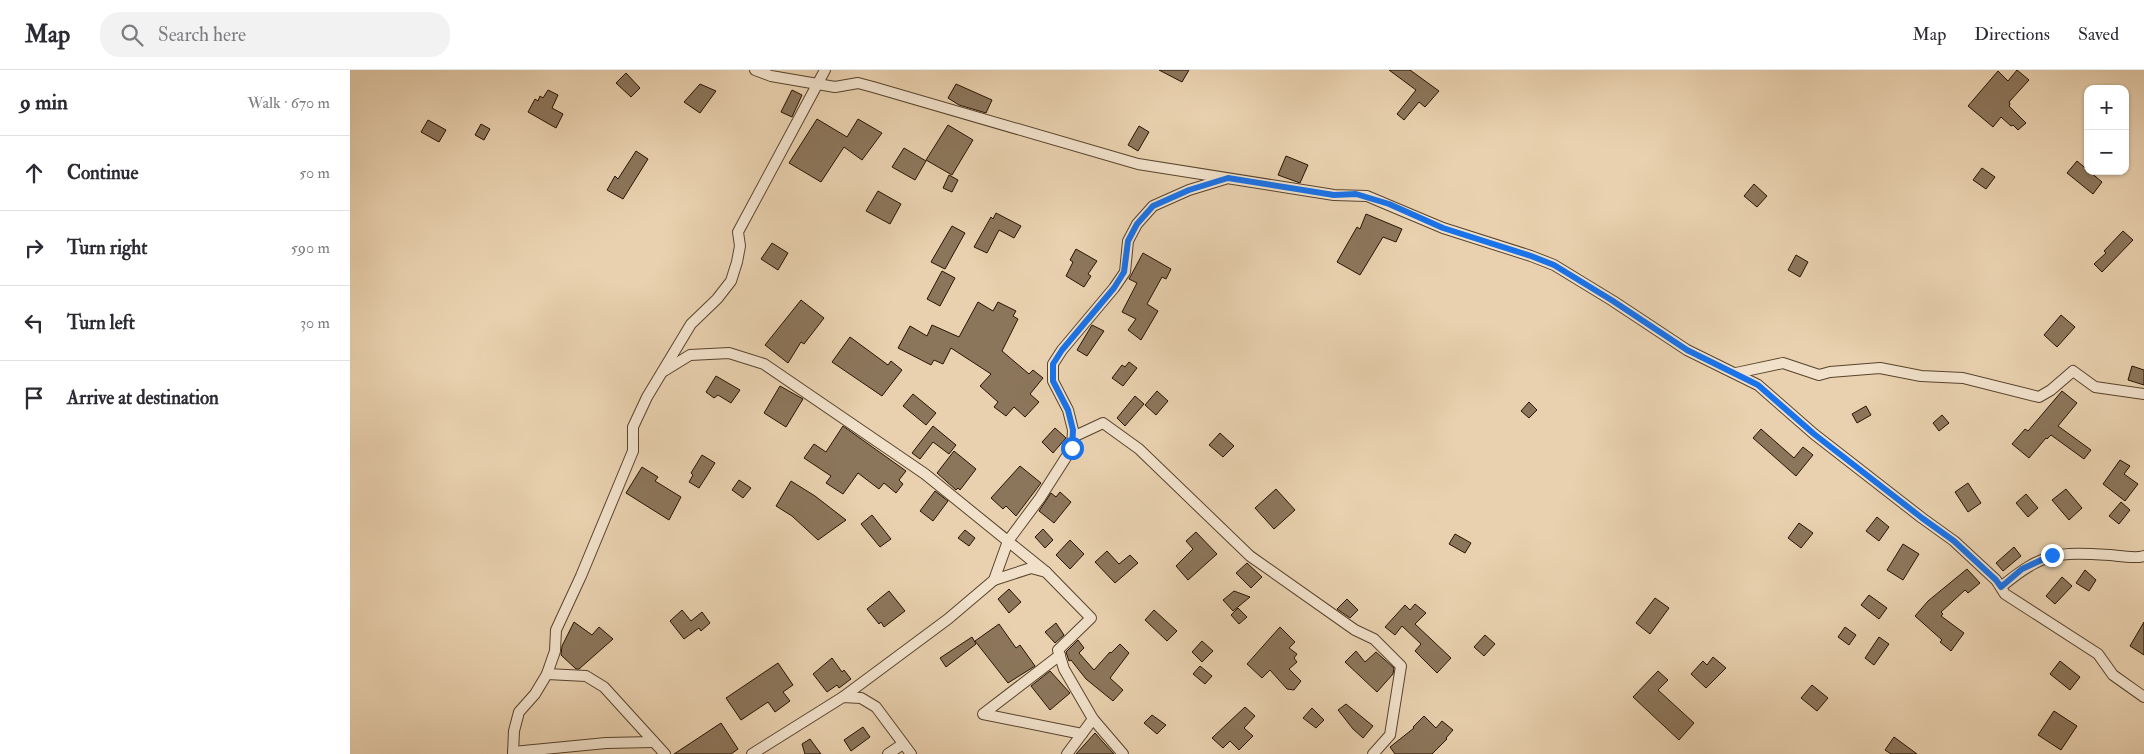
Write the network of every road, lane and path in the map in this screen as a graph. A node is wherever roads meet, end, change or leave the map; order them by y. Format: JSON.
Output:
{"nodes":[{"id":1,"x":755,"y":70,"type":"edge"},
{"id":2,"x":825,"y":70,"type":"edge"},
{"id":3,"x":817,"y":83,"type":"junction"},
{"id":4,"x":1228,"y":178,"type":"junction"},
{"id":5,"x":663,"y":371,"type":"junction"},
{"id":6,"x":1736,"y":373,"type":"junction"},
{"id":7,"x":2144,"y":394,"type":"edge"},
{"id":8,"x":1073,"y":437,"type":"junction"},
{"id":9,"x":1008,"y":541,"type":"junction"},
{"id":10,"x":2144,"y":556,"type":"edge"},
{"id":11,"x":1046,"y":572,"type":"junction"},
{"id":12,"x":994,"y":580,"type":"junction"},
{"id":13,"x":2001,"y":587,"type":"junction"},
{"id":14,"x":1060,"y":655,"type":"junction"},
{"id":15,"x":547,"y":674,"type":"junction"},
{"id":16,"x":843,"y":697,"type":"junction"},
{"id":17,"x":2144,"y":697,"type":"edge"},
{"id":18,"x":1093,"y":719,"type":"junction"},
{"id":19,"x":1082,"y":734,"type":"junction"},
{"id":20,"x":654,"y":742,"type":"junction"},
{"id":21,"x":903,"y":744,"type":"junction"},
{"id":22,"x":513,"y":753,"type":"edge"},
{"id":23,"x":665,"y":754,"type":"edge"},
{"id":24,"x":752,"y":754,"type":"edge"},
{"id":25,"x":888,"y":754,"type":"edge"},
{"id":26,"x":911,"y":754,"type":"edge"},
{"id":27,"x":1067,"y":754,"type":"edge"},
{"id":28,"x":1123,"y":754,"type":"edge"},
{"id":29,"x":1374,"y":754,"type":"edge"}],
"edges":[{"from":1,"to":3,"type":"street"},
{"from":2,"to":3,"type":"street"},
{"from":3,"to":4,"type":"street"},
{"from":3,"to":5,"type":"street"},
{"from":4,"to":6,"type":"street"},
{"from":4,"to":8,"type":"street"},
{"from":5,"to":9,"type":"street"},
{"from":5,"to":15,"type":"street"},
{"from":6,"to":7,"type":"street"},
{"from":6,"to":13,"type":"street"},
{"from":8,"to":9,"type":"street"},
{"from":8,"to":29,"type":"street"},
{"from":9,"to":11,"type":"street"},
{"from":9,"to":12,"type":"street"},
{"from":10,"to":13,"type":"street"},
{"from":11,"to":12,"type":"street"},
{"from":11,"to":14,"type":"street"},
{"from":12,"to":16,"type":"street"},
{"from":13,"to":17,"type":"street"},
{"from":14,"to":18,"type":"street"},
{"from":14,"to":19,"type":"street"},
{"from":15,"to":20,"type":"street"},
{"from":15,"to":22,"type":"street"},
{"from":16,"to":21,"type":"street"},
{"from":16,"to":24,"type":"street"},
{"from":18,"to":19,"type":"street"},
{"from":18,"to":28,"type":"street"},
{"from":19,"to":27,"type":"street"},
{"from":20,"to":22,"type":"street"},
{"from":20,"to":23,"type":"street"},
{"from":21,"to":25,"type":"street"},
{"from":21,"to":26,"type":"street"}]}
